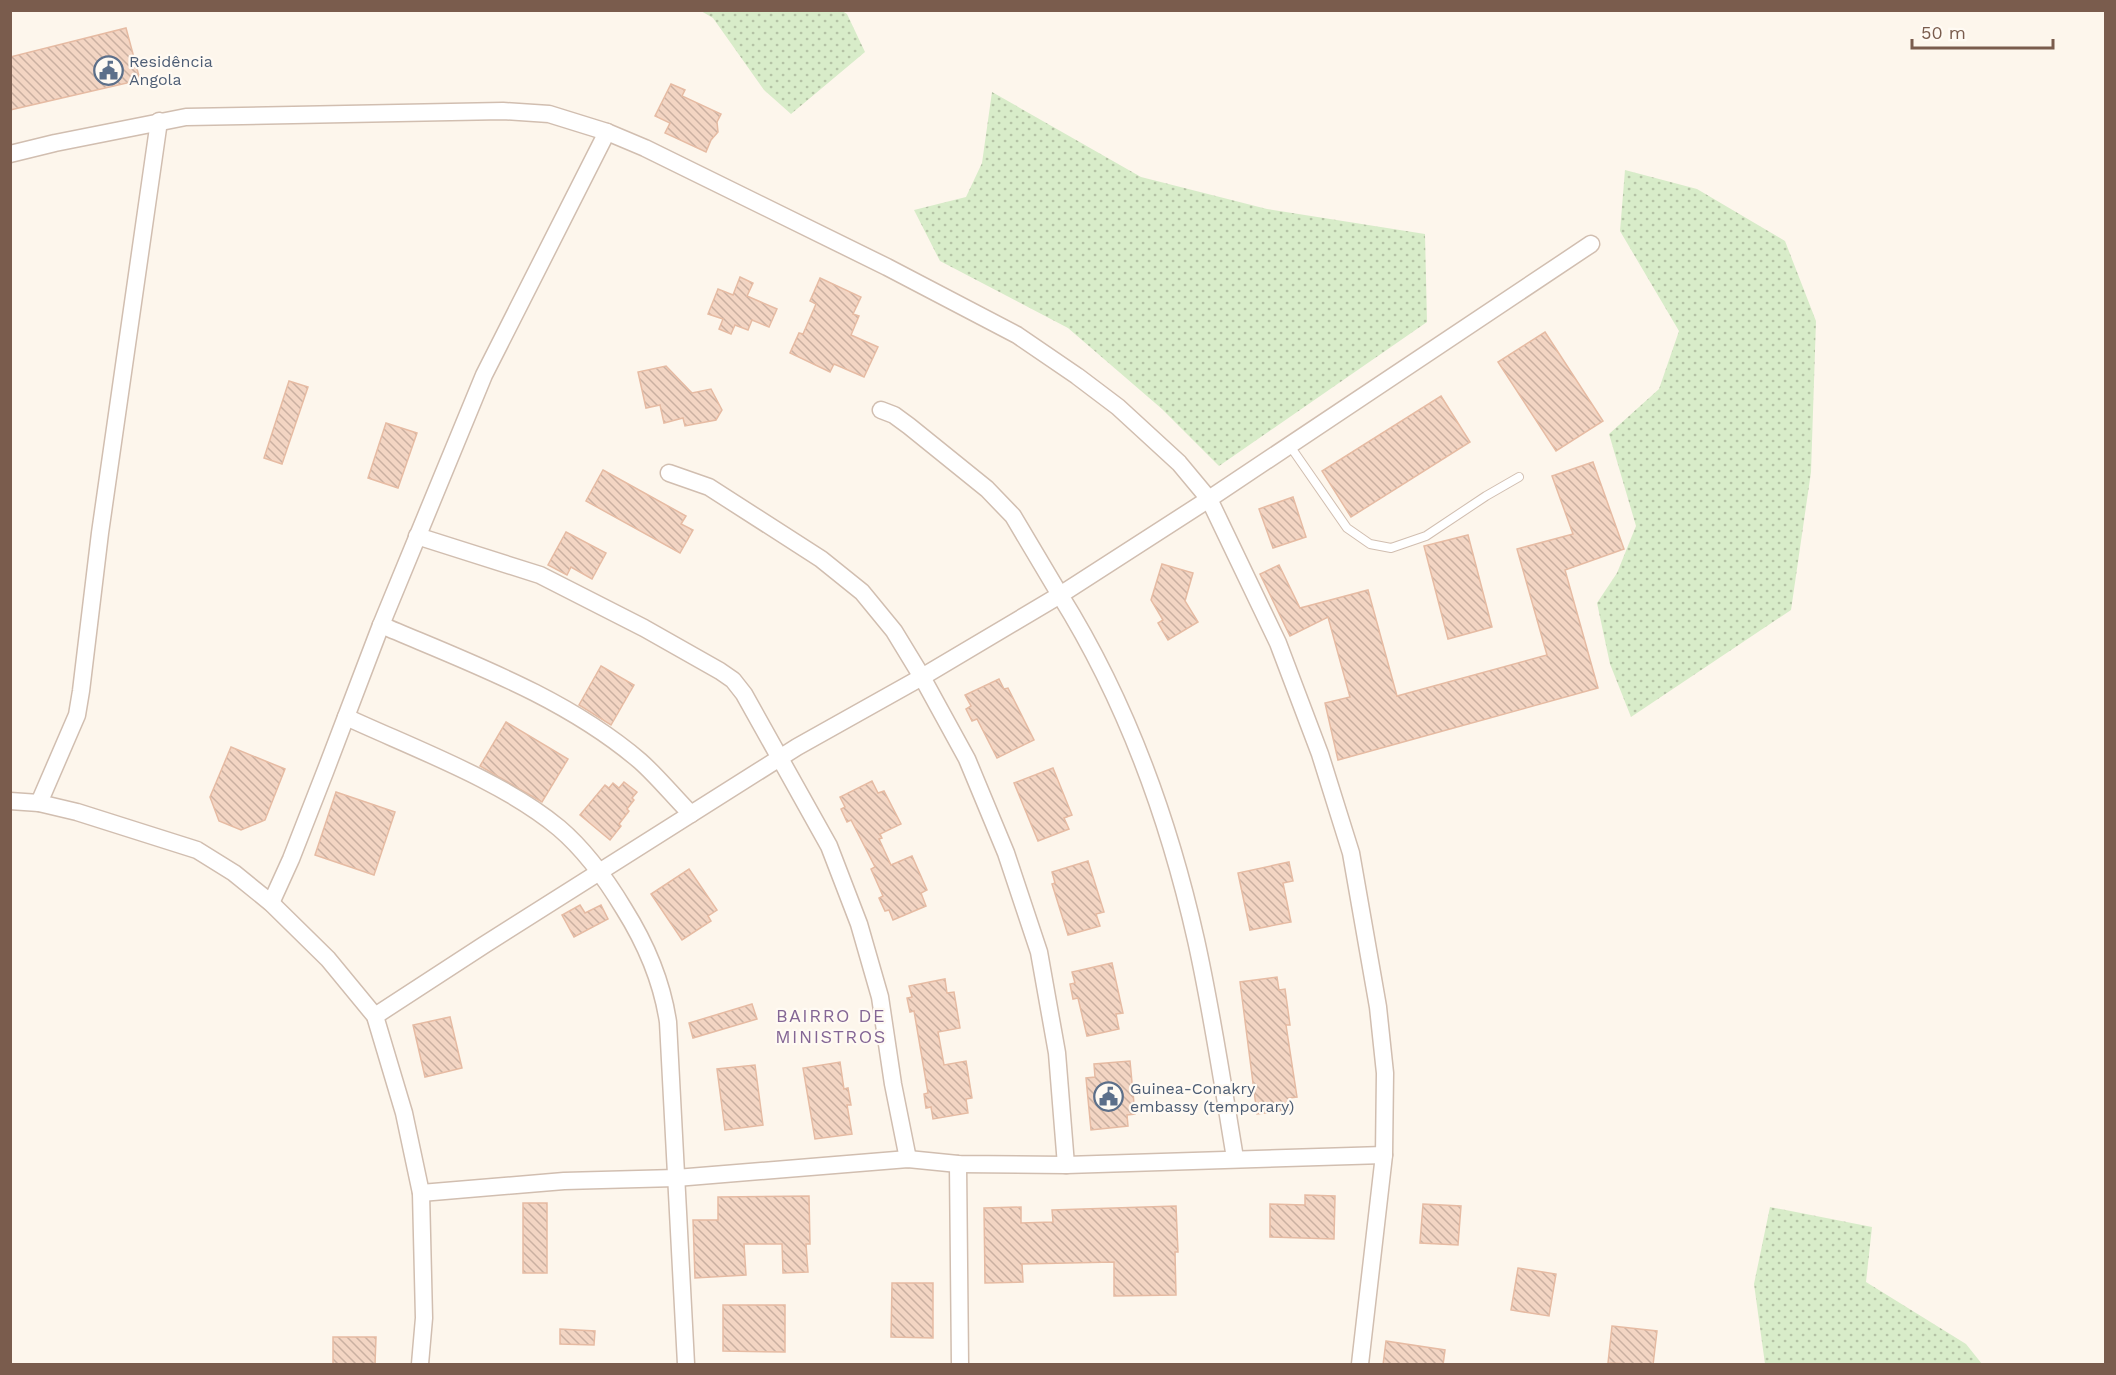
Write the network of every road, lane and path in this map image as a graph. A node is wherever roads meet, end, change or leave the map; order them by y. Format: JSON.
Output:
{"nodes":[{"id":1,"x":159,"y":122,"type":"junction"},
{"id":2,"x":607,"y":132,"type":"junction"},
{"id":3,"x":10,"y":154,"type":"edge"},
{"id":4,"x":1591,"y":244,"type":"dead end"},
{"id":5,"x":881,"y":410,"type":"dead end"},
{"id":6,"x":1290,"y":446,"type":"junction"},
{"id":7,"x":669,"y":473,"type":"dead end"},
{"id":8,"x":1519,"y":477,"type":"dead end"},
{"id":9,"x":1209,"y":499,"type":"junction"},
{"id":10,"x":417,"y":536,"type":"junction"},
{"id":11,"x":1060,"y":595,"type":"junction"},
{"id":12,"x":381,"y":625,"type":"junction"},
{"id":13,"x":922,"y":677,"type":"junction"},
{"id":14,"x":346,"y":717,"type":"junction"},
{"id":15,"x":780,"y":758,"type":"junction"},
{"id":16,"x":10,"y":801,"type":"edge"},
{"id":17,"x":39,"y":803,"type":"junction"},
{"id":18,"x":691,"y":814,"type":"junction"},
{"id":19,"x":600,"y":871,"type":"junction"},
{"id":20,"x":271,"y":903,"type":"junction"},
{"id":21,"x":375,"y":1017,"type":"junction"},
{"id":22,"x":1384,"y":1155,"type":"junction"},
{"id":23,"x":1235,"y":1158,"type":"junction"},
{"id":24,"x":908,"y":1159,"type":"junction"},
{"id":25,"x":958,"y":1164,"type":"junction"},
{"id":26,"x":1066,"y":1165,"type":"junction"},
{"id":27,"x":676,"y":1178,"type":"junction"},
{"id":28,"x":422,"y":1193,"type":"junction"},
{"id":29,"x":420,"y":1365,"type":"edge"},
{"id":30,"x":686,"y":1365,"type":"edge"},
{"id":31,"x":960,"y":1365,"type":"edge"},
{"id":32,"x":1360,"y":1365,"type":"edge"}],
"edges":[{"from":1,"to":2,"type":"street"},
{"from":1,"to":3,"type":"street"},
{"from":1,"to":17,"type":"street"},
{"from":2,"to":9,"type":"street"},
{"from":2,"to":10,"type":"street"},
{"from":4,"to":6,"type":"street"},
{"from":5,"to":11,"type":"street"},
{"from":6,"to":8,"type":"lane"},
{"from":6,"to":9,"type":"street"},
{"from":7,"to":13,"type":"street"},
{"from":9,"to":11,"type":"street"},
{"from":9,"to":22,"type":"street"},
{"from":10,"to":12,"type":"street"},
{"from":10,"to":15,"type":"street"},
{"from":11,"to":13,"type":"street"},
{"from":11,"to":23,"type":"street"},
{"from":12,"to":14,"type":"street"},
{"from":12,"to":18,"type":"street"},
{"from":13,"to":15,"type":"street"},
{"from":13,"to":26,"type":"street"},
{"from":14,"to":19,"type":"street"},
{"from":14,"to":20,"type":"street"},
{"from":15,"to":18,"type":"street"},
{"from":15,"to":24,"type":"street"},
{"from":16,"to":17,"type":"street"},
{"from":17,"to":20,"type":"street"},
{"from":18,"to":19,"type":"street"},
{"from":19,"to":21,"type":"street"},
{"from":19,"to":27,"type":"street"},
{"from":20,"to":21,"type":"street"},
{"from":21,"to":28,"type":"street"},
{"from":22,"to":23,"type":"street"},
{"from":22,"to":32,"type":"street"},
{"from":23,"to":26,"type":"street"},
{"from":24,"to":25,"type":"street"},
{"from":24,"to":27,"type":"street"},
{"from":25,"to":26,"type":"street"},
{"from":25,"to":31,"type":"street"},
{"from":27,"to":28,"type":"street"},
{"from":27,"to":30,"type":"street"},
{"from":28,"to":29,"type":"street"}]}
